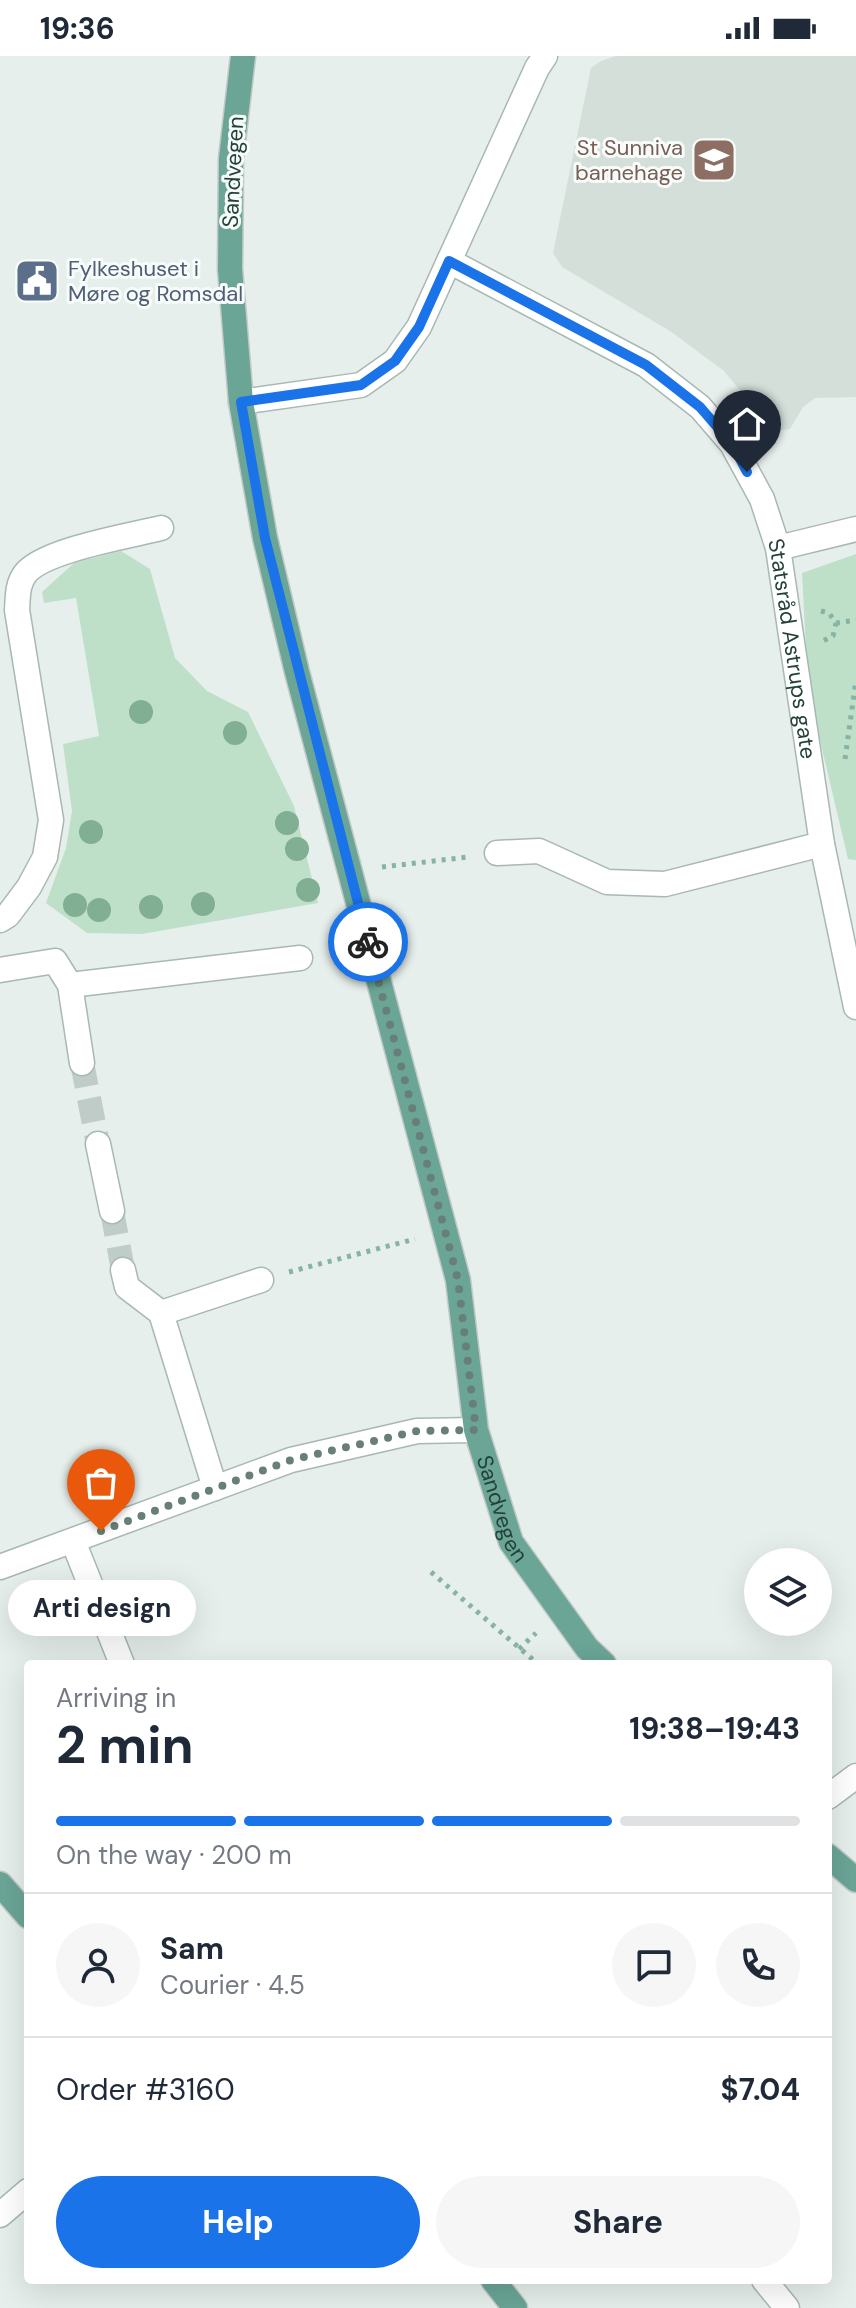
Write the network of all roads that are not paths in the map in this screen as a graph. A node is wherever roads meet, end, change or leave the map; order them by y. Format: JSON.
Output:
{"nodes":[{"id":1,"x":243,"y":56,"type":"edge"},
{"id":2,"x":545,"y":56,"type":"edge"},
{"id":3,"x":449,"y":261,"type":"junction"},
{"id":4,"x":241,"y":402,"type":"junction"},
{"id":5,"x":161,"y":528,"type":"dead end"},
{"id":6,"x":856,"y":529,"type":"edge"},
{"id":7,"x":778,"y":548,"type":"junction"},
{"id":8,"x":822,"y":844,"type":"junction"},
{"id":9,"x":497,"y":853,"type":"road end"},
{"id":10,"x":0,"y":920,"type":"edge"},
{"id":11,"x":300,"y":958,"type":"dead end"},
{"id":12,"x":0,"y":970,"type":"edge"},
{"id":13,"x":70,"y":985,"type":"junction"},
{"id":14,"x":856,"y":1007,"type":"edge"},
{"id":15,"x":82,"y":1063,"type":"tunnel mouth"},
{"id":16,"x":98,"y":1144,"type":"tunnel mouth"},
{"id":17,"x":112,"y":1211,"type":"tunnel mouth"},
{"id":18,"x":123,"y":1270,"type":"tunnel mouth"},
{"id":19,"x":261,"y":1280,"type":"road end"},
{"id":20,"x":161,"y":1313,"type":"junction"},
{"id":21,"x":476,"y":1430,"type":"junction"},
{"id":22,"x":215,"y":1488,"type":"junction"},
{"id":23,"x":73,"y":1541,"type":"junction"},
{"id":24,"x":0,"y":1567,"type":"edge"},
{"id":25,"x":120,"y":1660,"type":"edge"},
{"id":26,"x":600,"y":1660,"type":"edge"},
{"id":27,"x":856,"y":1776,"type":"edge"},
{"id":28,"x":832,"y":1794,"type":"edge"},
{"id":29,"x":832,"y":1859,"type":"edge"},
{"id":30,"x":856,"y":1880,"type":"edge"},
{"id":31,"x":0,"y":1884,"type":"edge"},
{"id":32,"x":24,"y":1911,"type":"edge"},
{"id":33,"x":24,"y":2194,"type":"edge"},
{"id":34,"x":0,"y":2215,"type":"edge"},
{"id":35,"x":496,"y":2284,"type":"edge"},
{"id":36,"x":767,"y":2284,"type":"edge"},
{"id":37,"x":515,"y":2308,"type":"edge"},
{"id":38,"x":787,"y":2308,"type":"edge"}],
"edges":[{"from":1,"to":4,"type":"main road","name":"Sandvegen"},
{"from":2,"to":3,"type":"street"},
{"from":3,"to":4,"type":"street"},
{"from":3,"to":7,"type":"street","name":"Statsråd Astrups gate"},
{"from":4,"to":21,"type":"main road","name":"Sandvegen"},
{"from":5,"to":10,"type":"street"},
{"from":6,"to":7,"type":"street"},
{"from":7,"to":8,"type":"street","name":"Statsråd Astrups gate"},
{"from":8,"to":9,"type":"street"},
{"from":8,"to":14,"type":"street","name":"Statsråd Astrups gate"},
{"from":11,"to":13,"type":"street"},
{"from":12,"to":13,"type":"street"},
{"from":13,"to":15,"type":"street"},
{"from":16,"to":17,"type":"street"},
{"from":18,"to":20,"type":"street"},
{"from":19,"to":20,"type":"street"},
{"from":20,"to":22,"type":"street"},
{"from":21,"to":22,"type":"street"},
{"from":21,"to":26,"type":"main road","name":"Sandvegen"},
{"from":22,"to":23,"type":"street"},
{"from":23,"to":24,"type":"street"},
{"from":23,"to":25,"type":"street"},
{"from":27,"to":28,"type":"street"},
{"from":29,"to":30,"type":"main road"},
{"from":31,"to":32,"type":"main road"},
{"from":33,"to":34,"type":"street"},
{"from":35,"to":37,"type":"main road"},
{"from":36,"to":38,"type":"street"}]}
